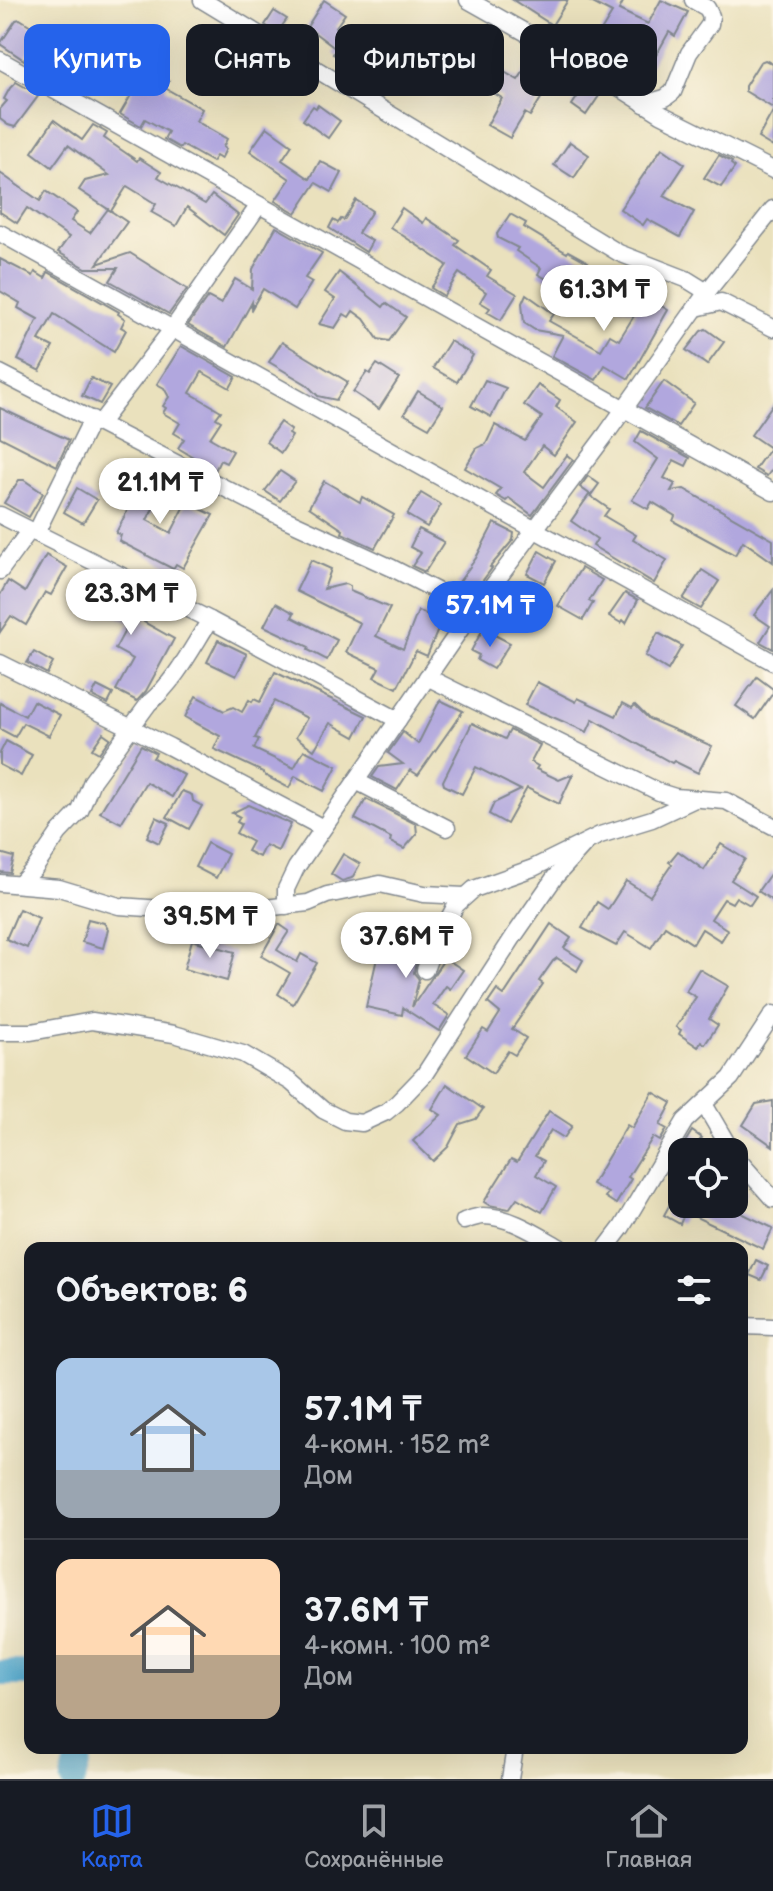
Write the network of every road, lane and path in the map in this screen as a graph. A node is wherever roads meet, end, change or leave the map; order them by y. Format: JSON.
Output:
{"nodes":[{"id":1,"x":202,"y":0,"type":"edge"},
{"id":2,"x":468,"y":0,"type":"edge"},
{"id":3,"x":693,"y":0,"type":"edge"},
{"id":4,"x":0,"y":60,"type":"edge"},
{"id":5,"x":644,"y":104,"type":"junction"},
{"id":6,"x":773,"y":170,"type":"edge"},
{"id":7,"x":259,"y":205,"type":"junction"},
{"id":8,"x":773,"y":209,"type":"edge"},
{"id":9,"x":0,"y":233,"type":"edge"},
{"id":10,"x":707,"y":292,"type":"junction"},
{"id":11,"x":696,"y":308,"type":"junction"},
{"id":12,"x":173,"y":328,"type":"junction"},
{"id":13,"x":773,"y":328,"type":"edge"},
{"id":14,"x":0,"y":373,"type":"edge"},
{"id":15,"x":624,"y":407,"type":"junction"},
{"id":16,"x":96,"y":421,"type":"junction"},
{"id":17,"x":773,"y":492,"type":"edge"},
{"id":18,"x":0,"y":515,"type":"edge"},
{"id":19,"x":33,"y":531,"type":"junction"},
{"id":20,"x":534,"y":531,"type":"junction"},
{"id":21,"x":0,"y":571,"type":"edge"},
{"id":22,"x":474,"y":610,"type":"junction"},
{"id":23,"x":210,"y":620,"type":"junction"},
{"id":24,"x":773,"y":662,"type":"edge"},
{"id":25,"x":0,"y":663,"type":"edge"},
{"id":26,"x":427,"y":677,"type":"junction"},
{"id":27,"x":398,"y":720,"type":"junction"},
{"id":28,"x":130,"y":728,"type":"junction"},
{"id":29,"x":356,"y":781,"type":"junction"},
{"id":30,"x":696,"y":799,"type":"junction"},
{"id":31,"x":773,"y":826,"type":"edge"},
{"id":32,"x":323,"y":828,"type":"junction"},
{"id":33,"x":447,"y":828,"type":"dead end"},
{"id":34,"x":584,"y":845,"type":"junction"},
{"id":35,"x":0,"y":883,"type":"edge"},
{"id":36,"x":20,"y":884,"type":"junction"},
{"id":37,"x":464,"y":896,"type":"junction"},
{"id":38,"x":286,"y":906,"type":"junction"},
{"id":39,"x":425,"y":970,"type":"dead end"},
{"id":40,"x":773,"y":1014,"type":"edge"},
{"id":41,"x":0,"y":1032,"type":"edge"},
{"id":42,"x":704,"y":1104,"type":"junction"},
{"id":43,"x":724,"y":1138,"type":"edge"},
{"id":44,"x":748,"y":1170,"type":"edge"},
{"id":45,"x":773,"y":1199,"type":"edge"},
{"id":46,"x":464,"y":1221,"type":"dead end"},
{"id":47,"x":622,"y":1227,"type":"junction"},
{"id":48,"x":551,"y":1242,"type":"edge"},
{"id":49,"x":611,"y":1242,"type":"edge"},
{"id":50,"x":618,"y":1242,"type":"edge"},
{"id":51,"x":748,"y":1326,"type":"edge"},
{"id":52,"x":773,"y":1327,"type":"edge"},
{"id":53,"x":514,"y":1754,"type":"edge"},
{"id":54,"x":510,"y":1779,"type":"edge"}],
"edges":[{"from":1,"to":10,"type":"street"},
{"from":2,"to":5,"type":"street"},
{"from":3,"to":5,"type":"street"},
{"from":4,"to":7,"type":"street"},
{"from":5,"to":6,"type":"street"},
{"from":7,"to":12,"type":"street"},
{"from":7,"to":15,"type":"street"},
{"from":8,"to":10,"type":"street"},
{"from":9,"to":12,"type":"street"},
{"from":10,"to":11,"type":"street"},
{"from":11,"to":13,"type":"street"},
{"from":11,"to":15,"type":"street"},
{"from":12,"to":16,"type":"street"},
{"from":12,"to":20,"type":"street"},
{"from":14,"to":16,"type":"street"},
{"from":15,"to":17,"type":"street"},
{"from":15,"to":20,"type":"street"},
{"from":16,"to":19,"type":"street"},
{"from":16,"to":22,"type":"street"},
{"from":18,"to":19,"type":"street"},
{"from":19,"to":21,"type":"street"},
{"from":19,"to":23,"type":"street"},
{"from":20,"to":22,"type":"street"},
{"from":20,"to":24,"type":"street"},
{"from":22,"to":26,"type":"street"},
{"from":23,"to":27,"type":"street"},
{"from":23,"to":28,"type":"street"},
{"from":25,"to":28,"type":"street"},
{"from":26,"to":27,"type":"street"},
{"from":26,"to":30,"type":"street"},
{"from":27,"to":29,"type":"street"},
{"from":28,"to":32,"type":"street"},
{"from":28,"to":36,"type":"street"},
{"from":29,"to":32,"type":"street"},
{"from":29,"to":33,"type":"street"},
{"from":30,"to":31,"type":"street"},
{"from":30,"to":34,"type":"street"},
{"from":32,"to":38,"type":"street"},
{"from":34,"to":37,"type":"street"},
{"from":34,"to":41,"type":"street"},
{"from":35,"to":36,"type":"street"},
{"from":36,"to":38,"type":"street"},
{"from":37,"to":38,"type":"street"},
{"from":37,"to":39,"type":"street"},
{"from":40,"to":42,"type":"street"},
{"from":42,"to":43,"type":"street"},
{"from":42,"to":47,"type":"street"},
{"from":44,"to":45,"type":"street"},
{"from":46,"to":48,"type":"street"},
{"from":47,"to":49,"type":"street"},
{"from":47,"to":50,"type":"street"},
{"from":51,"to":52,"type":"street"},
{"from":53,"to":54,"type":"street"}]}
